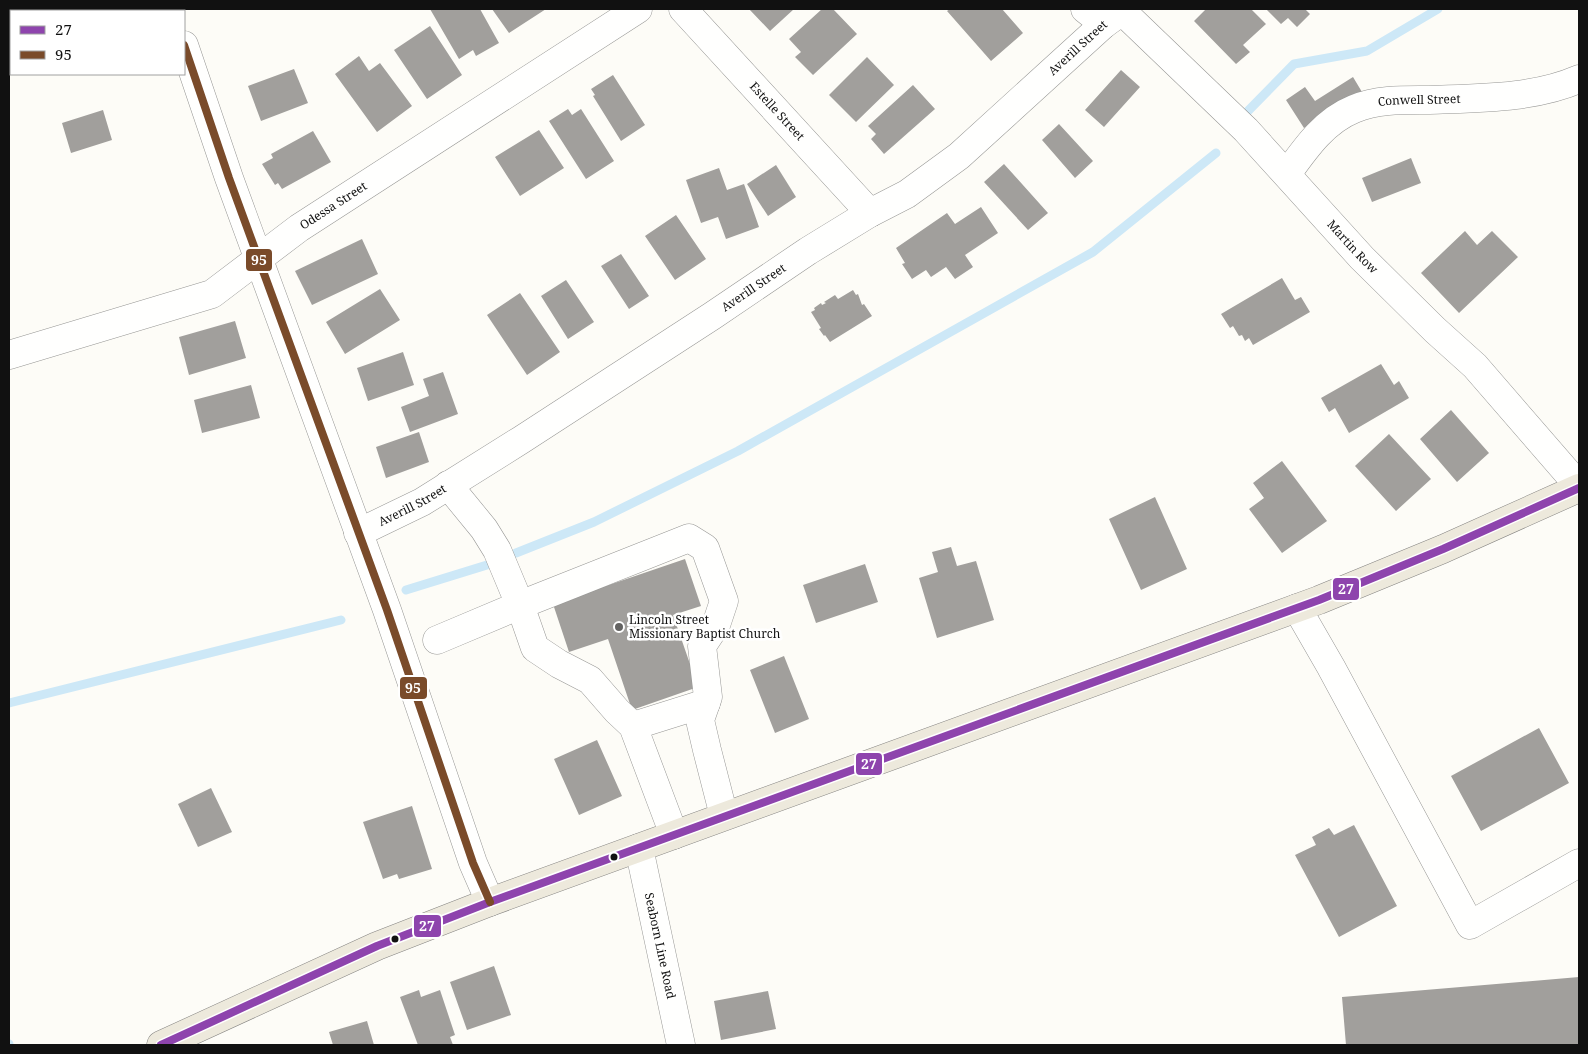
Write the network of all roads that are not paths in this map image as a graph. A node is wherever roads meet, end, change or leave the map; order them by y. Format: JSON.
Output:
{"nodes":[{"id":1,"x":638,"y":9,"type":"edge"},
{"id":2,"x":683,"y":9,"type":"edge"},
{"id":3,"x":1109,"y":13,"type":"edge"},
{"id":4,"x":185,"y":48,"type":"edge"},
{"id":5,"x":1579,"y":80,"type":"edge"},
{"id":6,"x":1287,"y":174,"type":"junction"},
{"id":7,"x":870,"y":213,"type":"junction"},
{"id":8,"x":259,"y":259,"type":"junction"},
{"id":9,"x":9,"y":356,"type":"edge"},
{"id":10,"x":448,"y":485,"type":"junction"},
{"id":11,"x":1579,"y":487,"type":"edge"},
{"id":12,"x":358,"y":533,"type":"junction"},
{"id":13,"x":520,"y":605,"type":"junction"},
{"id":14,"x":1297,"y":608,"type":"junction"},
{"id":15,"x":437,"y":640,"type":"dead end"},
{"id":16,"x":706,"y":703,"type":"junction"},
{"id":17,"x":634,"y":726,"type":"junction"},
{"id":18,"x":724,"y":816,"type":"junction"},
{"id":19,"x":674,"y":835,"type":"junction"},
{"id":20,"x":639,"y":848,"type":"junction"},
{"id":21,"x":1579,"y":863,"type":"edge"},
{"id":22,"x":490,"y":902,"type":"junction"},
{"id":23,"x":161,"y":1045,"type":"edge"},
{"id":24,"x":681,"y":1045,"type":"edge"}],
"edges":[{"from":1,"to":8,"type":"street","name":"Odessa Street"},
{"from":2,"to":7,"type":"street","name":"Estelle Street"},
{"from":3,"to":6,"type":"street","name":"Martin Row"},
{"from":3,"to":7,"type":"street","name":"Averill Street"},
{"from":4,"to":8,"type":"street"},
{"from":5,"to":6,"type":"street","name":"Conwell Street"},
{"from":6,"to":11,"type":"street","name":"Martin Row"},
{"from":7,"to":10,"type":"street","name":"Averill Street"},
{"from":8,"to":9,"type":"street","name":"Odessa Street"},
{"from":8,"to":12,"type":"street"},
{"from":10,"to":12,"type":"street","name":"Averill Street"},
{"from":10,"to":13,"type":"street"},
{"from":11,"to":14,"type":"main road"},
{"from":12,"to":22,"type":"street"},
{"from":13,"to":15,"type":"street"},
{"from":13,"to":16,"type":"street"},
{"from":13,"to":17,"type":"street"},
{"from":14,"to":18,"type":"main road"},
{"from":14,"to":21,"type":"street"},
{"from":16,"to":17,"type":"street"},
{"from":16,"to":18,"type":"street"},
{"from":17,"to":19,"type":"street"},
{"from":18,"to":19,"type":"main road"},
{"from":19,"to":20,"type":"main road"},
{"from":20,"to":22,"type":"main road"},
{"from":20,"to":24,"type":"street","name":"Seaborn Line Road"},
{"from":22,"to":23,"type":"main road"}]}
